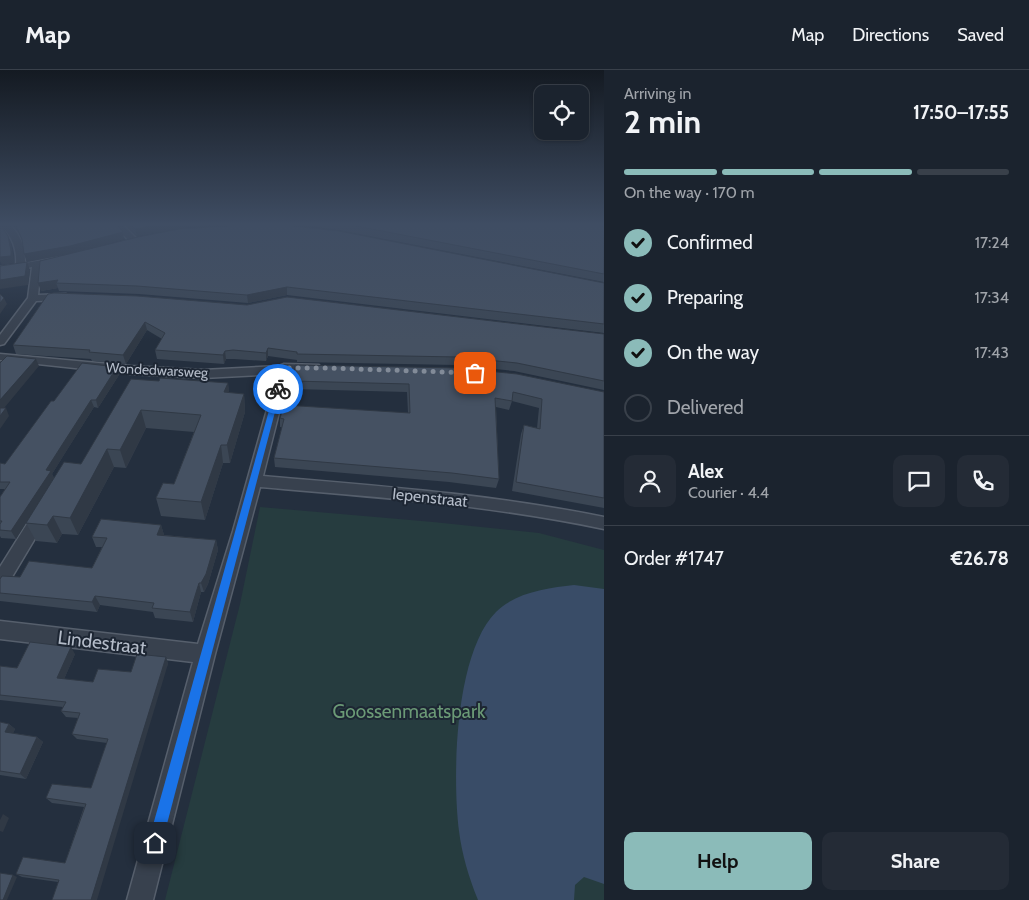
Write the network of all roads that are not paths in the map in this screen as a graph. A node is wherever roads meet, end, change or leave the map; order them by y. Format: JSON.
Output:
{"nodes":[{"id":1,"x":21,"y":263,"type":"edge"},
{"id":2,"x":49,"y":263,"type":"edge"},
{"id":3,"x":37,"y":265,"type":"junction"},
{"id":4,"x":21,"y":267,"type":"junction"},
{"id":5,"x":0,"y":270,"type":"edge"},
{"id":6,"x":75,"y":297,"type":"edge"},
{"id":7,"x":33,"y":298,"type":"junction"},
{"id":8,"x":0,"y":342,"type":"edge"},
{"id":9,"x":0,"y":358,"type":"edge"},
{"id":10,"x":284,"y":368,"type":"junction"},
{"id":11,"x":329,"y":368,"type":"edge"},
{"id":12,"x":254,"y":481,"type":"junction"},
{"id":13,"x":50,"y":501,"type":"edge"},
{"id":14,"x":604,"y":523,"type":"edge"},
{"id":15,"x":0,"y":582,"type":"edge"},
{"id":16,"x":0,"y":630,"type":"edge"},
{"id":17,"x":205,"y":654,"type":"junction"},
{"id":18,"x":140,"y":900,"type":"edge"}],
"edges":[{"from":1,"to":4,"type":"street"},
{"from":2,"to":3,"type":"street"},
{"from":3,"to":4,"type":"street"},
{"from":3,"to":7,"type":"street"},
{"from":4,"to":5,"type":"street"},
{"from":6,"to":7,"type":"street"},
{"from":7,"to":8,"type":"street"},
{"from":9,"to":10,"type":"street","name":"Wondedwarsweg"},
{"from":10,"to":11,"type":"street","name":"Wondedwarsweg"},
{"from":10,"to":12,"type":"street"},
{"from":12,"to":14,"type":"street","name":"Iepenstraat"},
{"from":12,"to":17,"type":"street"},
{"from":13,"to":15,"type":"street"},
{"from":16,"to":17,"type":"street","name":"Lindestraat"},
{"from":17,"to":18,"type":"street"}]}
